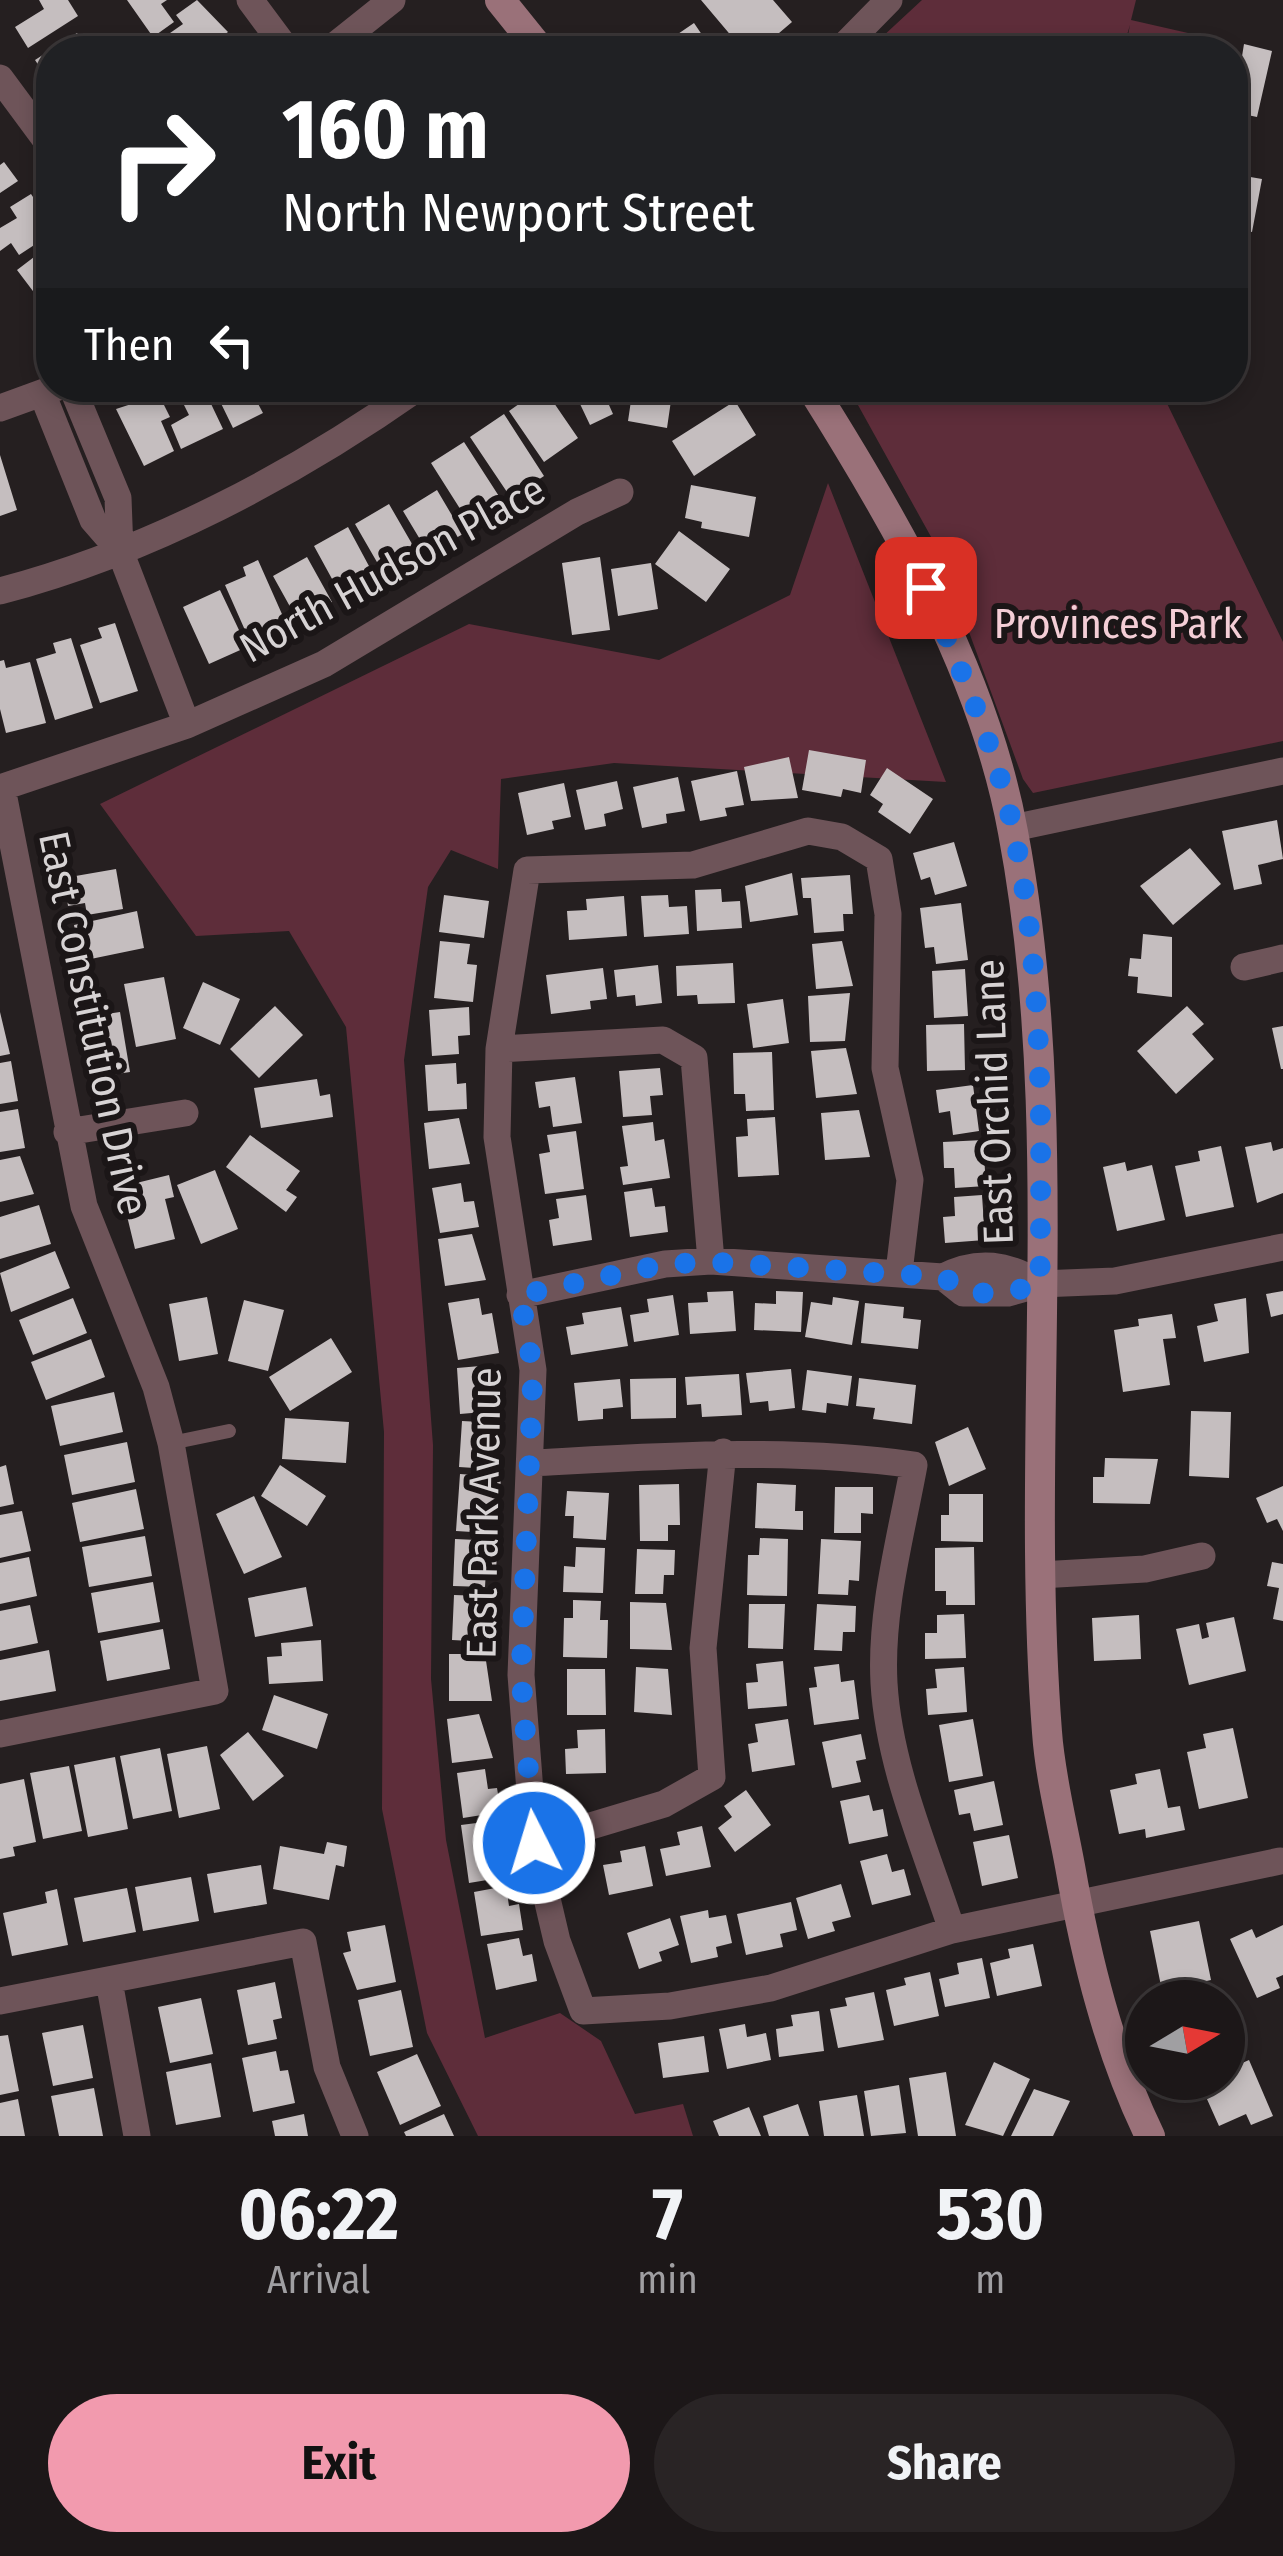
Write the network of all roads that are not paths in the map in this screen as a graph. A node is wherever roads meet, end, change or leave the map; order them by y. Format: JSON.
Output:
{"nodes":[{"id":1,"x":250,"y":0,"type":"edge"},
{"id":2,"x":392,"y":0,"type":"edge"},
{"id":3,"x":500,"y":0,"type":"edge"},
{"id":4,"x":889,"y":0,"type":"edge"},
{"id":5,"x":277,"y":36,"type":"edge"},
{"id":6,"x":347,"y":36,"type":"edge"},
{"id":7,"x":529,"y":36,"type":"edge"},
{"id":8,"x":854,"y":36,"type":"edge"},
{"id":9,"x":0,"y":78,"type":"edge"},
{"id":10,"x":36,"y":126,"type":"edge"},
{"id":11,"x":36,"y":395,"type":"edge"},
{"id":12,"x":55,"y":402,"type":"edge"},
{"id":13,"x":79,"y":402,"type":"edge"},
{"id":14,"x":397,"y":402,"type":"edge"},
{"id":15,"x":820,"y":402,"type":"edge"},
{"id":16,"x":0,"y":408,"type":"edge"},
{"id":17,"x":620,"y":492,"type":"dead end"},
{"id":18,"x":120,"y":551,"type":"junction"},
{"id":19,"x":0,"y":591,"type":"edge"},
{"id":20,"x":187,"y":725,"type":"junction"},
{"id":21,"x":1283,"y":771,"type":"edge"},
{"id":22,"x":1,"y":788,"type":"edge"},
{"id":23,"x":1013,"y":828,"type":"junction"},
{"id":24,"x":1283,"y":958,"type":"edge"},
{"id":25,"x":1244,"y":967,"type":"dead end"},
{"id":26,"x":499,"y":1049,"type":"junction"},
{"id":27,"x":185,"y":1113,"type":"dead end"},
{"id":28,"x":67,"y":1132,"type":"junction"},
{"id":29,"x":1283,"y":1247,"type":"edge"},
{"id":30,"x":711,"y":1262,"type":"junction"},
{"id":31,"x":899,"y":1272,"type":"junction"},
{"id":32,"x":1040,"y":1284,"type":"junction"},
{"id":33,"x":520,"y":1295,"type":"junction"},
{"id":34,"x":229,"y":1432,"type":"dead end"},
{"id":35,"x":171,"y":1443,"type":"junction"},
{"id":36,"x":723,"y":1452,"type":"junction"},
{"id":37,"x":533,"y":1463,"type":"junction"},
{"id":38,"x":1202,"y":1556,"type":"dead end"},
{"id":39,"x":1040,"y":1575,"type":"junction"},
{"id":40,"x":0,"y":1734,"type":"edge"},
{"id":41,"x":534,"y":1843,"type":"junction"},
{"id":42,"x":1280,"y":1862,"type":"dead end"},
{"id":43,"x":1077,"y":1904,"type":"junction"},
{"id":44,"x":952,"y":1930,"type":"junction"},
{"id":45,"x":110,"y":1981,"type":"junction"},
{"id":46,"x":0,"y":2001,"type":"edge"},
{"id":47,"x":137,"y":2136,"type":"edge"},
{"id":48,"x":355,"y":2136,"type":"edge"},
{"id":49,"x":1150,"y":2136,"type":"edge"}],
"edges":[{"from":1,"to":5,"type":"street"},
{"from":2,"to":6,"type":"street"},
{"from":3,"to":7,"type":"street"},
{"from":4,"to":8,"type":"street"},
{"from":9,"to":10,"type":"street"},
{"from":11,"to":16,"type":"street"},
{"from":12,"to":18,"type":"street"},
{"from":13,"to":18,"type":"street"},
{"from":14,"to":18,"type":"street"},
{"from":15,"to":23,"type":"street","name":"East Orchid Lane"},
{"from":17,"to":20,"type":"street","name":"North Hudson Place"},
{"from":18,"to":19,"type":"street"},
{"from":18,"to":20,"type":"street"},
{"from":20,"to":22,"type":"street","name":"North Hudson Place"},
{"from":21,"to":23,"type":"street"},
{"from":22,"to":28,"type":"street","name":"East Constitution Drive"},
{"from":23,"to":32,"type":"street","name":"East Orchid Lane"},
{"from":24,"to":25,"type":"street"},
{"from":26,"to":30,"type":"street"},
{"from":26,"to":31,"type":"street","name":"East Park Avenue"},
{"from":26,"to":33,"type":"street","name":"East Park Avenue"},
{"from":27,"to":28,"type":"street"},
{"from":28,"to":35,"type":"street","name":"East Constitution Drive"},
{"from":29,"to":32,"type":"street"},
{"from":30,"to":31,"type":"street"},
{"from":30,"to":33,"type":"street"},
{"from":31,"to":32,"type":"street"},
{"from":32,"to":39,"type":"street","name":"East Orchid Lane"},
{"from":33,"to":37,"type":"street","name":"East Park Avenue"},
{"from":34,"to":35,"type":"lane"},
{"from":35,"to":40,"type":"street","name":"East Constitution Drive"},
{"from":36,"to":37,"type":"street"},
{"from":36,"to":41,"type":"street"},
{"from":36,"to":44,"type":"street"},
{"from":37,"to":41,"type":"street","name":"East Park Avenue"},
{"from":38,"to":39,"type":"street"},
{"from":39,"to":43,"type":"street","name":"East Orchid Lane"},
{"from":41,"to":44,"type":"street","name":"East Park Avenue"},
{"from":42,"to":43,"type":"street"},
{"from":43,"to":44,"type":"street"},
{"from":43,"to":49,"type":"street","name":"East Orchid Lane"},
{"from":45,"to":46,"type":"street"},
{"from":45,"to":47,"type":"street"},
{"from":45,"to":48,"type":"street"}]}
